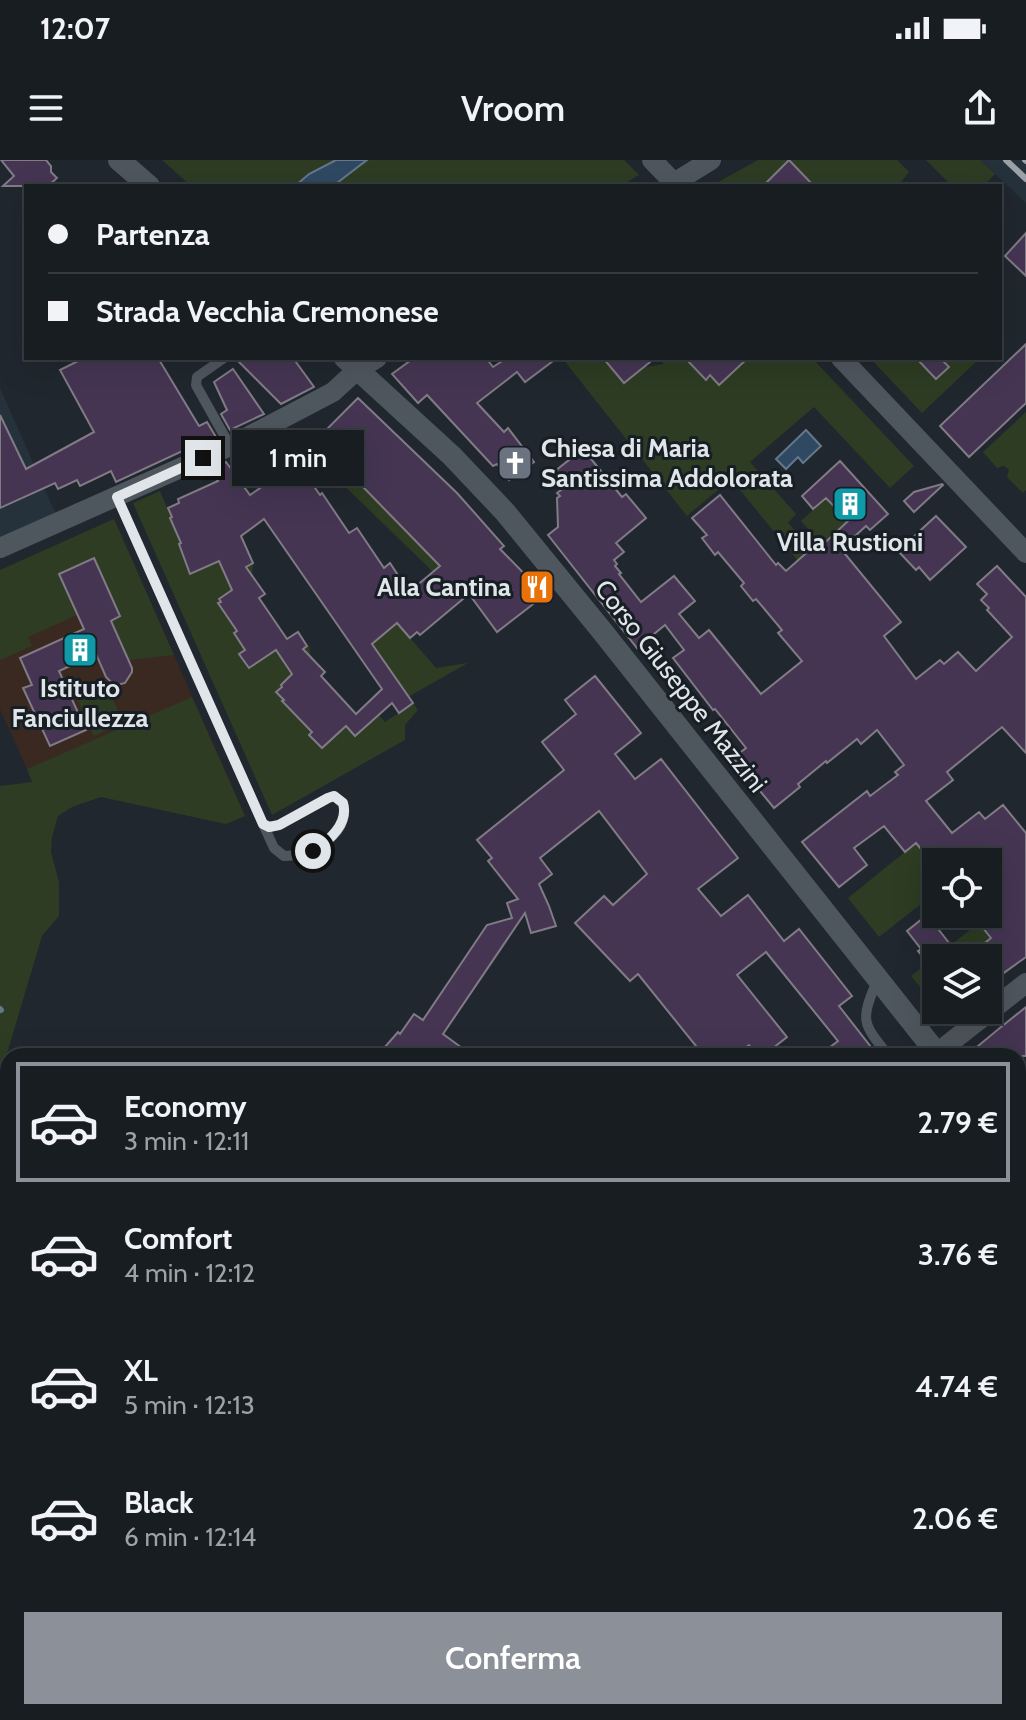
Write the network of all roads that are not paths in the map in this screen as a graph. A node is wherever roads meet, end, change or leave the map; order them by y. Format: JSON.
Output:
{"nodes":[{"id":1,"x":119,"y":160,"type":"edge"},
{"id":2,"x":652,"y":160,"type":"edge"},
{"id":3,"x":711,"y":160,"type":"edge"},
{"id":4,"x":147,"y":184,"type":"edge"},
{"id":5,"x":673,"y":184,"type":"edge"},
{"id":6,"x":675,"y":184,"type":"edge"},
{"id":7,"x":221,"y":360,"type":"edge"},
{"id":8,"x":843,"y":360,"type":"edge"},
{"id":9,"x":360,"y":362,"type":"edge"},
{"id":10,"x":230,"y":446,"type":"junction"},
{"id":11,"x":117,"y":497,"type":"junction"},
{"id":12,"x":0,"y":548,"type":"edge"},
{"id":13,"x":1026,"y":553,"type":"edge"},
{"id":14,"x":263,"y":824,"type":"junction"},
{"id":15,"x":878,"y":979,"type":"junction"},
{"id":16,"x":1026,"y":983,"type":"edge"},
{"id":17,"x":882,"y":1048,"type":"edge"},
{"id":18,"x":932,"y":1048,"type":"edge"},
{"id":19,"x":947,"y":1048,"type":"edge"}],
"edges":[{"from":1,"to":4,"type":"street"},
{"from":2,"to":5,"type":"street"},
{"from":3,"to":6,"type":"street"},
{"from":7,"to":10,"type":"lane"},
{"from":8,"to":13,"type":"street"},
{"from":9,"to":10,"type":"street"},
{"from":9,"to":15,"type":"street","name":"Corso Giuseppe Mazzini"},
{"from":10,"to":11,"type":"street"},
{"from":11,"to":12,"type":"street"},
{"from":11,"to":14,"type":"lane"},
{"from":14,"to":14,"type":"lane"},
{"from":15,"to":17,"type":"lane"},
{"from":15,"to":18,"type":"street","name":"Corso Giuseppe Mazzini"},
{"from":16,"to":19,"type":"street"}]}
